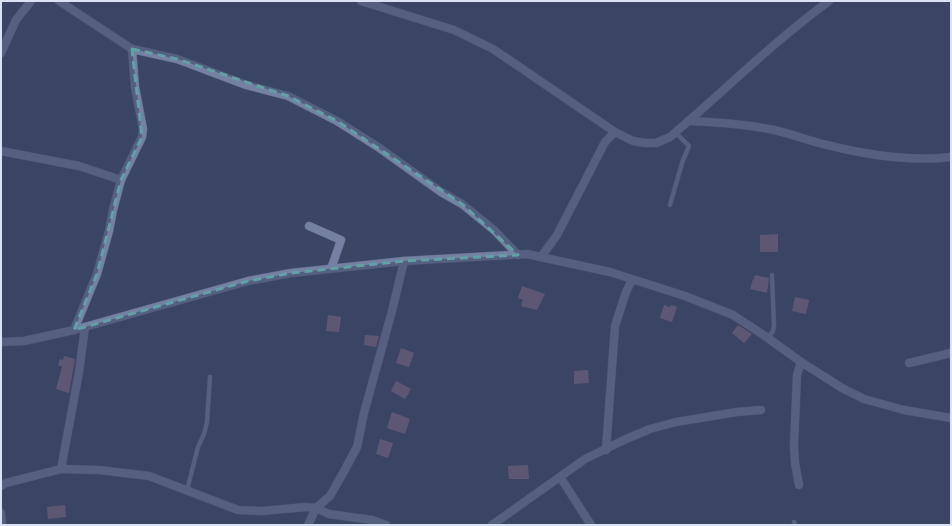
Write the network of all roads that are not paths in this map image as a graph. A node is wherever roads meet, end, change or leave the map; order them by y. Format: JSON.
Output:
{"nodes":[{"id":1,"x":31,"y":1,"type":"edge"},
{"id":2,"x":59,"y":1,"type":"edge"},
{"id":3,"x":361,"y":1,"type":"edge"},
{"id":4,"x":829,"y":1,"type":"edge"},
{"id":5,"x":132,"y":49,"type":"junction"},
{"id":6,"x":1,"y":52,"type":"edge"},
{"id":7,"x":688,"y":122,"type":"junction"},
{"id":8,"x":615,"y":132,"type":"junction"},
{"id":9,"x":676,"y":132,"type":"junction"},
{"id":10,"x":1,"y":151,"type":"edge"},
{"id":11,"x":951,"y":158,"type":"edge"},
{"id":12,"x":120,"y":180,"type":"junction"},
{"id":13,"x":670,"y":205,"type":"dead end"},
{"id":14,"x":309,"y":226,"type":"dead end"},
{"id":15,"x":518,"y":255,"type":"junction"},
{"id":16,"x":542,"y":256,"type":"junction"},
{"id":17,"x":404,"y":261,"type":"junction"},
{"id":18,"x":331,"y":269,"type":"junction"},
{"id":19,"x":772,"y":275,"type":"dead end"},
{"id":20,"x":632,"y":280,"type":"junction"},
{"id":21,"x":85,"y":327,"type":"junction"},
{"id":22,"x":74,"y":330,"type":"junction"},
{"id":23,"x":768,"y":338,"type":"junction"},
{"id":24,"x":1,"y":342,"type":"edge"},
{"id":25,"x":951,"y":353,"type":"edge"},
{"id":26,"x":801,"y":362,"type":"junction"},
{"id":27,"x":909,"y":363,"type":"dead end"},
{"id":28,"x":210,"y":377,"type":"dead end"},
{"id":29,"x":761,"y":410,"type":"dead end"},
{"id":30,"x":951,"y":418,"type":"edge"},
{"id":31,"x":606,"y":450,"type":"junction"},
{"id":32,"x":61,"y":469,"type":"junction"},
{"id":33,"x":560,"y":477,"type":"junction"},
{"id":34,"x":800,"y":484,"type":"dead end"},
{"id":35,"x":1,"y":486,"type":"edge"},
{"id":36,"x":187,"y":490,"type":"junction"},
{"id":37,"x":316,"y":508,"type":"junction"},
{"id":38,"x":1,"y":513,"type":"edge"},
{"id":39,"x":2,"y":525,"type":"edge"},
{"id":40,"x":308,"y":525,"type":"edge"},
{"id":41,"x":386,"y":525,"type":"edge"},
{"id":42,"x":492,"y":525,"type":"edge"},
{"id":43,"x":591,"y":525,"type":"edge"}],
"edges":[{"from":1,"to":6,"type":"street"},
{"from":2,"to":5,"type":"street"},
{"from":3,"to":8,"type":"street"},
{"from":4,"to":7,"type":"street"},
{"from":5,"to":12,"type":"street"},
{"from":5,"to":15,"type":"street"},
{"from":7,"to":9,"type":"street"},
{"from":7,"to":11,"type":"street"},
{"from":8,"to":9,"type":"street"},
{"from":8,"to":16,"type":"street"},
{"from":9,"to":13,"type":"lane"},
{"from":10,"to":12,"type":"street"},
{"from":12,"to":22,"type":"street"},
{"from":14,"to":18,"type":"street"},
{"from":15,"to":16,"type":"street"},
{"from":15,"to":17,"type":"street"},
{"from":16,"to":20,"type":"street"},
{"from":17,"to":18,"type":"street"},
{"from":17,"to":37,"type":"street"},
{"from":18,"to":21,"type":"street"},
{"from":19,"to":23,"type":"lane"},
{"from":20,"to":23,"type":"street"},
{"from":20,"to":31,"type":"street"},
{"from":21,"to":22,"type":"street"},
{"from":21,"to":32,"type":"street"},
{"from":22,"to":24,"type":"street"},
{"from":23,"to":26,"type":"street"},
{"from":25,"to":27,"type":"street"},
{"from":26,"to":30,"type":"street"},
{"from":26,"to":34,"type":"street"},
{"from":28,"to":36,"type":"lane"},
{"from":29,"to":31,"type":"street"},
{"from":31,"to":33,"type":"street"},
{"from":32,"to":35,"type":"street"},
{"from":32,"to":36,"type":"street"},
{"from":33,"to":42,"type":"street"},
{"from":33,"to":43,"type":"street"},
{"from":36,"to":37,"type":"street"},
{"from":37,"to":40,"type":"street"},
{"from":37,"to":41,"type":"street"},
{"from":38,"to":39,"type":"street"}]}
